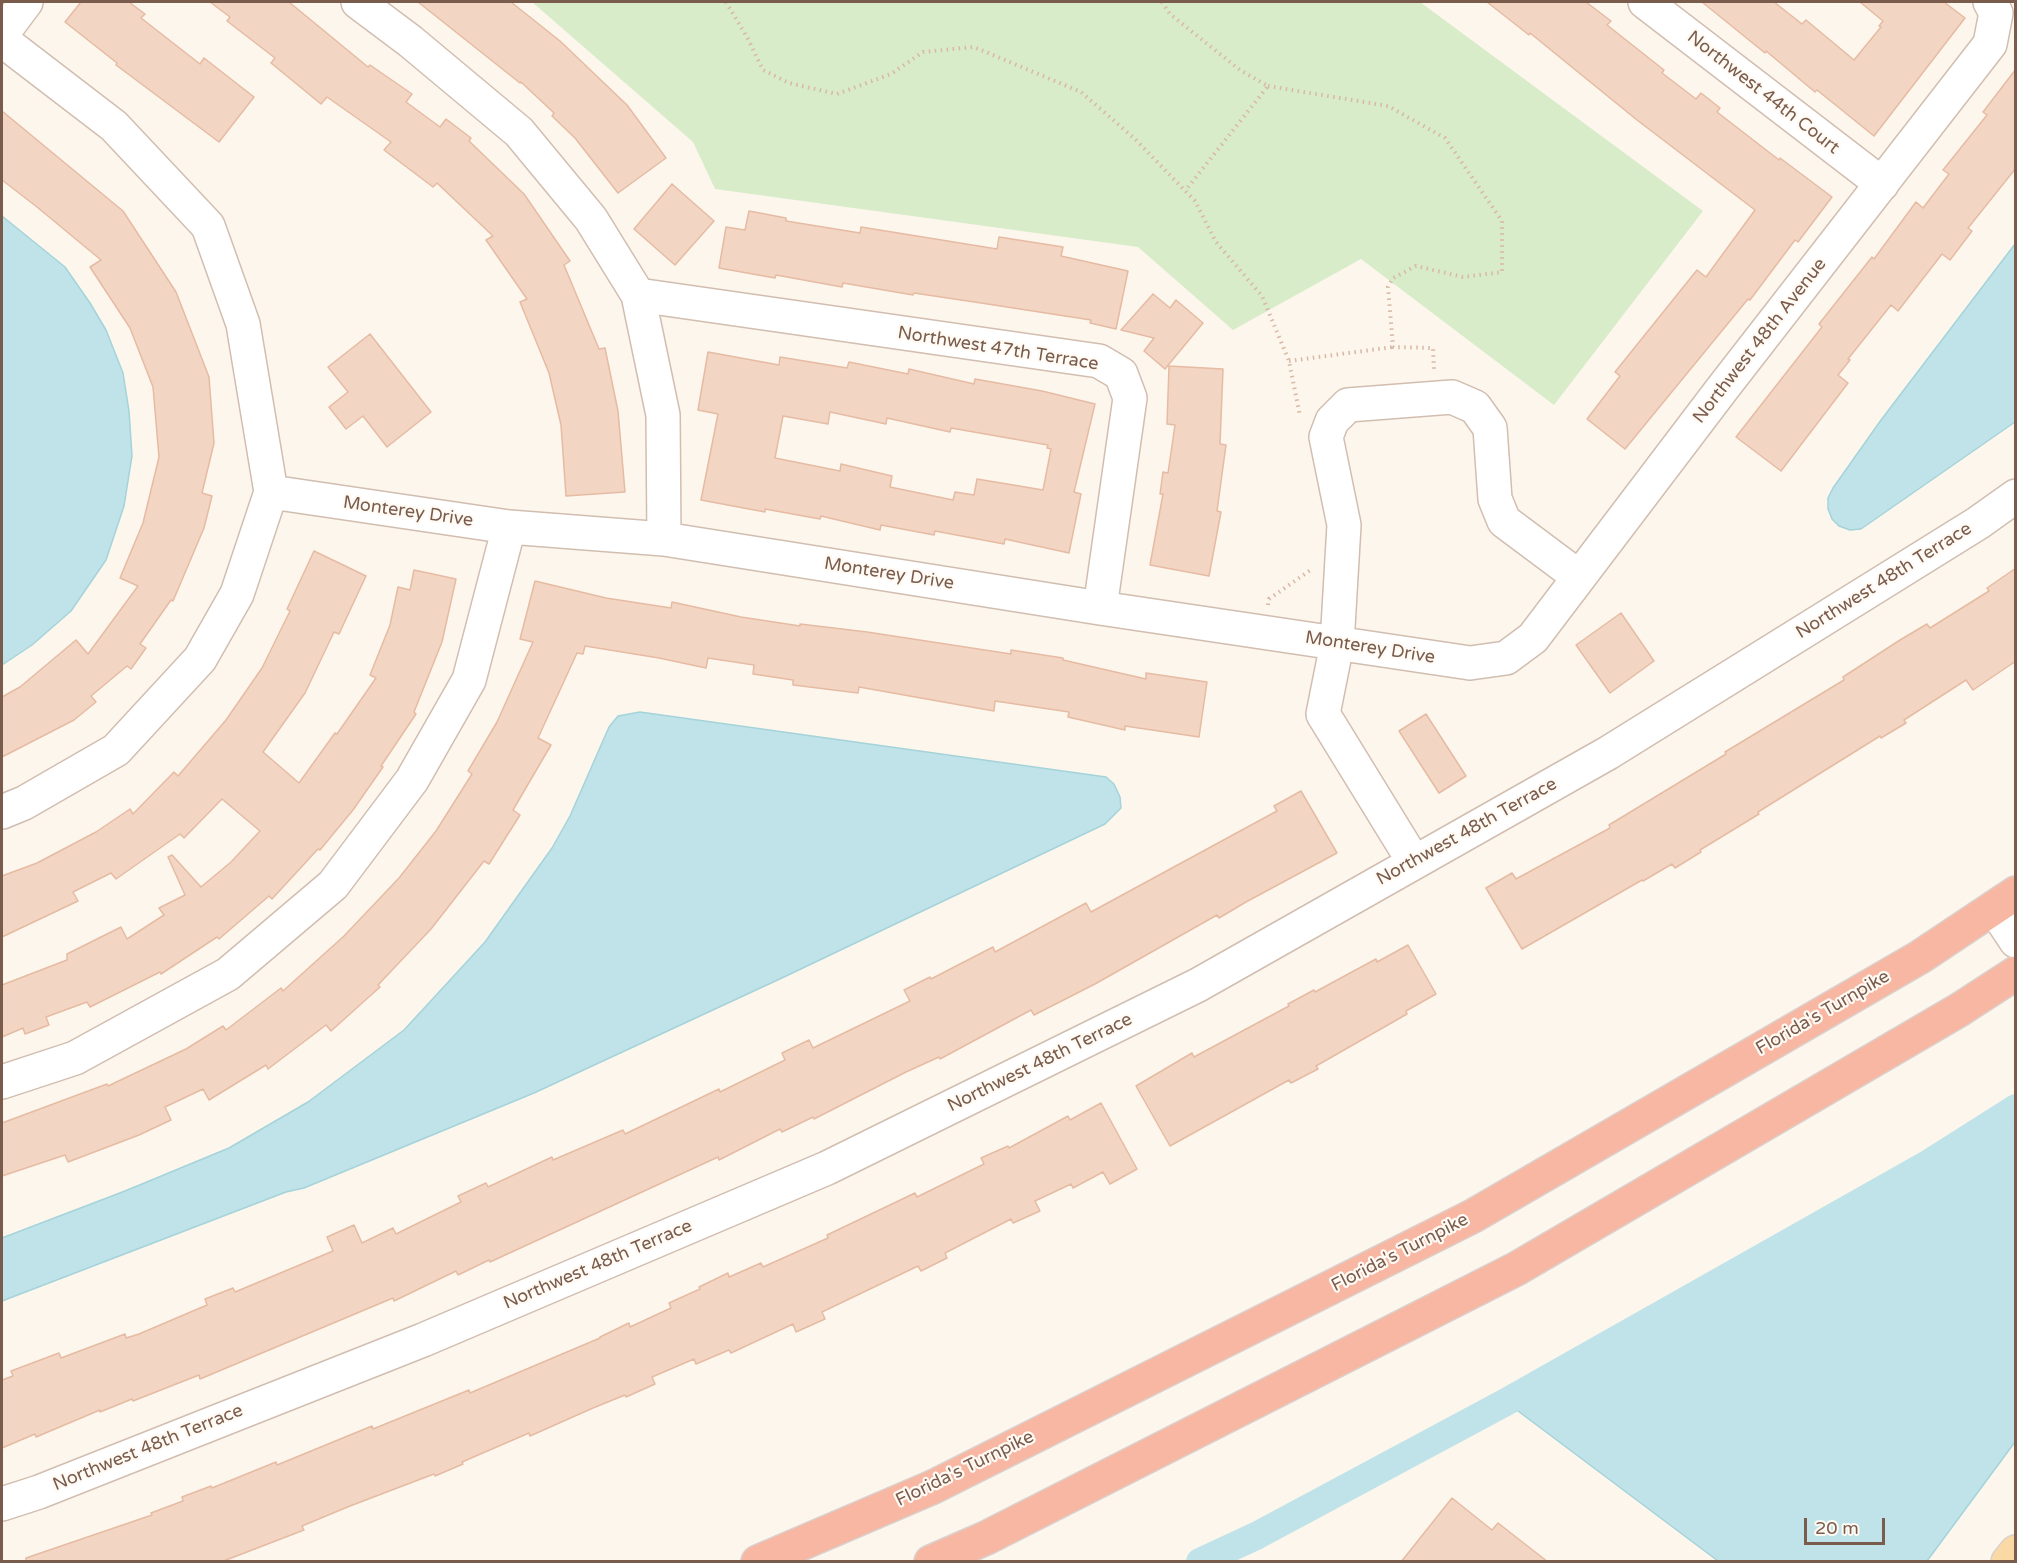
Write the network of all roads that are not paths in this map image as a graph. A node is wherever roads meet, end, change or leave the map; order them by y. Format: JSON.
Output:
{"nodes":[{"id":1,"x":26,"y":2,"type":"edge"},
{"id":2,"x":358,"y":2,"type":"edge"},
{"id":3,"x":1645,"y":2,"type":"edge"},
{"id":4,"x":1993,"y":7,"type":"edge"},
{"id":5,"x":2,"y":34,"type":"edge"},
{"id":6,"x":2,"y":40,"type":"edge"},
{"id":7,"x":1882,"y":184,"type":"junction"},
{"id":8,"x":638,"y":295,"type":"junction"},
{"id":9,"x":271,"y":492,"type":"junction"},
{"id":10,"x":2016,"y":496,"type":"edge"},
{"id":11,"x":509,"y":527,"type":"junction"},
{"id":12,"x":664,"y":539,"type":"junction"},
{"id":13,"x":1579,"y":577,"type":"junction"},
{"id":14,"x":1100,"y":608,"type":"junction"},
{"id":15,"x":1337,"y":644,"type":"junction"},
{"id":16,"x":1506,"y":658,"type":"joint"},
{"id":17,"x":2,"y":812,"type":"edge"},
{"id":18,"x":1414,"y":862,"type":"junction"},
{"id":19,"x":2005,"y":900,"type":"edge"},
{"id":20,"x":2016,"y":941,"type":"edge"},
{"id":21,"x":2016,"y":973,"type":"edge"},
{"id":22,"x":2,"y":1082,"type":"edge"},
{"id":23,"x":2,"y":1504,"type":"edge"},
{"id":24,"x":2016,"y":1552,"type":"edge"},
{"id":25,"x":758,"y":1562,"type":"edge"},
{"id":26,"x":931,"y":1562,"type":"edge"},
{"id":27,"x":2008,"y":1562,"type":"edge"}],
"edges":[{"from":1,"to":5,"type":"street"},
{"from":2,"to":8,"type":"street"},
{"from":3,"to":7,"type":"street","name":"Northwest 44th Court"},
{"from":4,"to":7,"type":"street","name":"Northwest 48th Avenue"},
{"from":6,"to":9,"type":"street"},
{"from":7,"to":13,"type":"street","name":"Northwest 48th Avenue"},
{"from":8,"to":12,"type":"street"},
{"from":8,"to":14,"type":"street","name":"Northwest 47th Terrace"},
{"from":9,"to":11,"type":"street","name":"Monterey Drive"},
{"from":9,"to":17,"type":"street"},
{"from":10,"to":18,"type":"street","name":"Northwest 48th Terrace"},
{"from":11,"to":12,"type":"street","name":"Monterey Drive"},
{"from":11,"to":22,"type":"street"},
{"from":12,"to":14,"type":"street","name":"Monterey Drive"},
{"from":13,"to":15,"type":"street"},
{"from":13,"to":16,"type":"street","name":"Northwest 48th Avenue"},
{"from":14,"to":15,"type":"street","name":"Monterey Drive"},
{"from":15,"to":16,"type":"street","name":"Monterey Drive"},
{"from":15,"to":18,"type":"street"},
{"from":18,"to":23,"type":"street","name":"Northwest 48th Terrace"},
{"from":19,"to":20,"type":"street"},
{"from":19,"to":25,"type":"highway","name":"Florida's Turnpike"},
{"from":21,"to":26,"type":"highway"},
{"from":24,"to":27,"type":"main road"}]}
